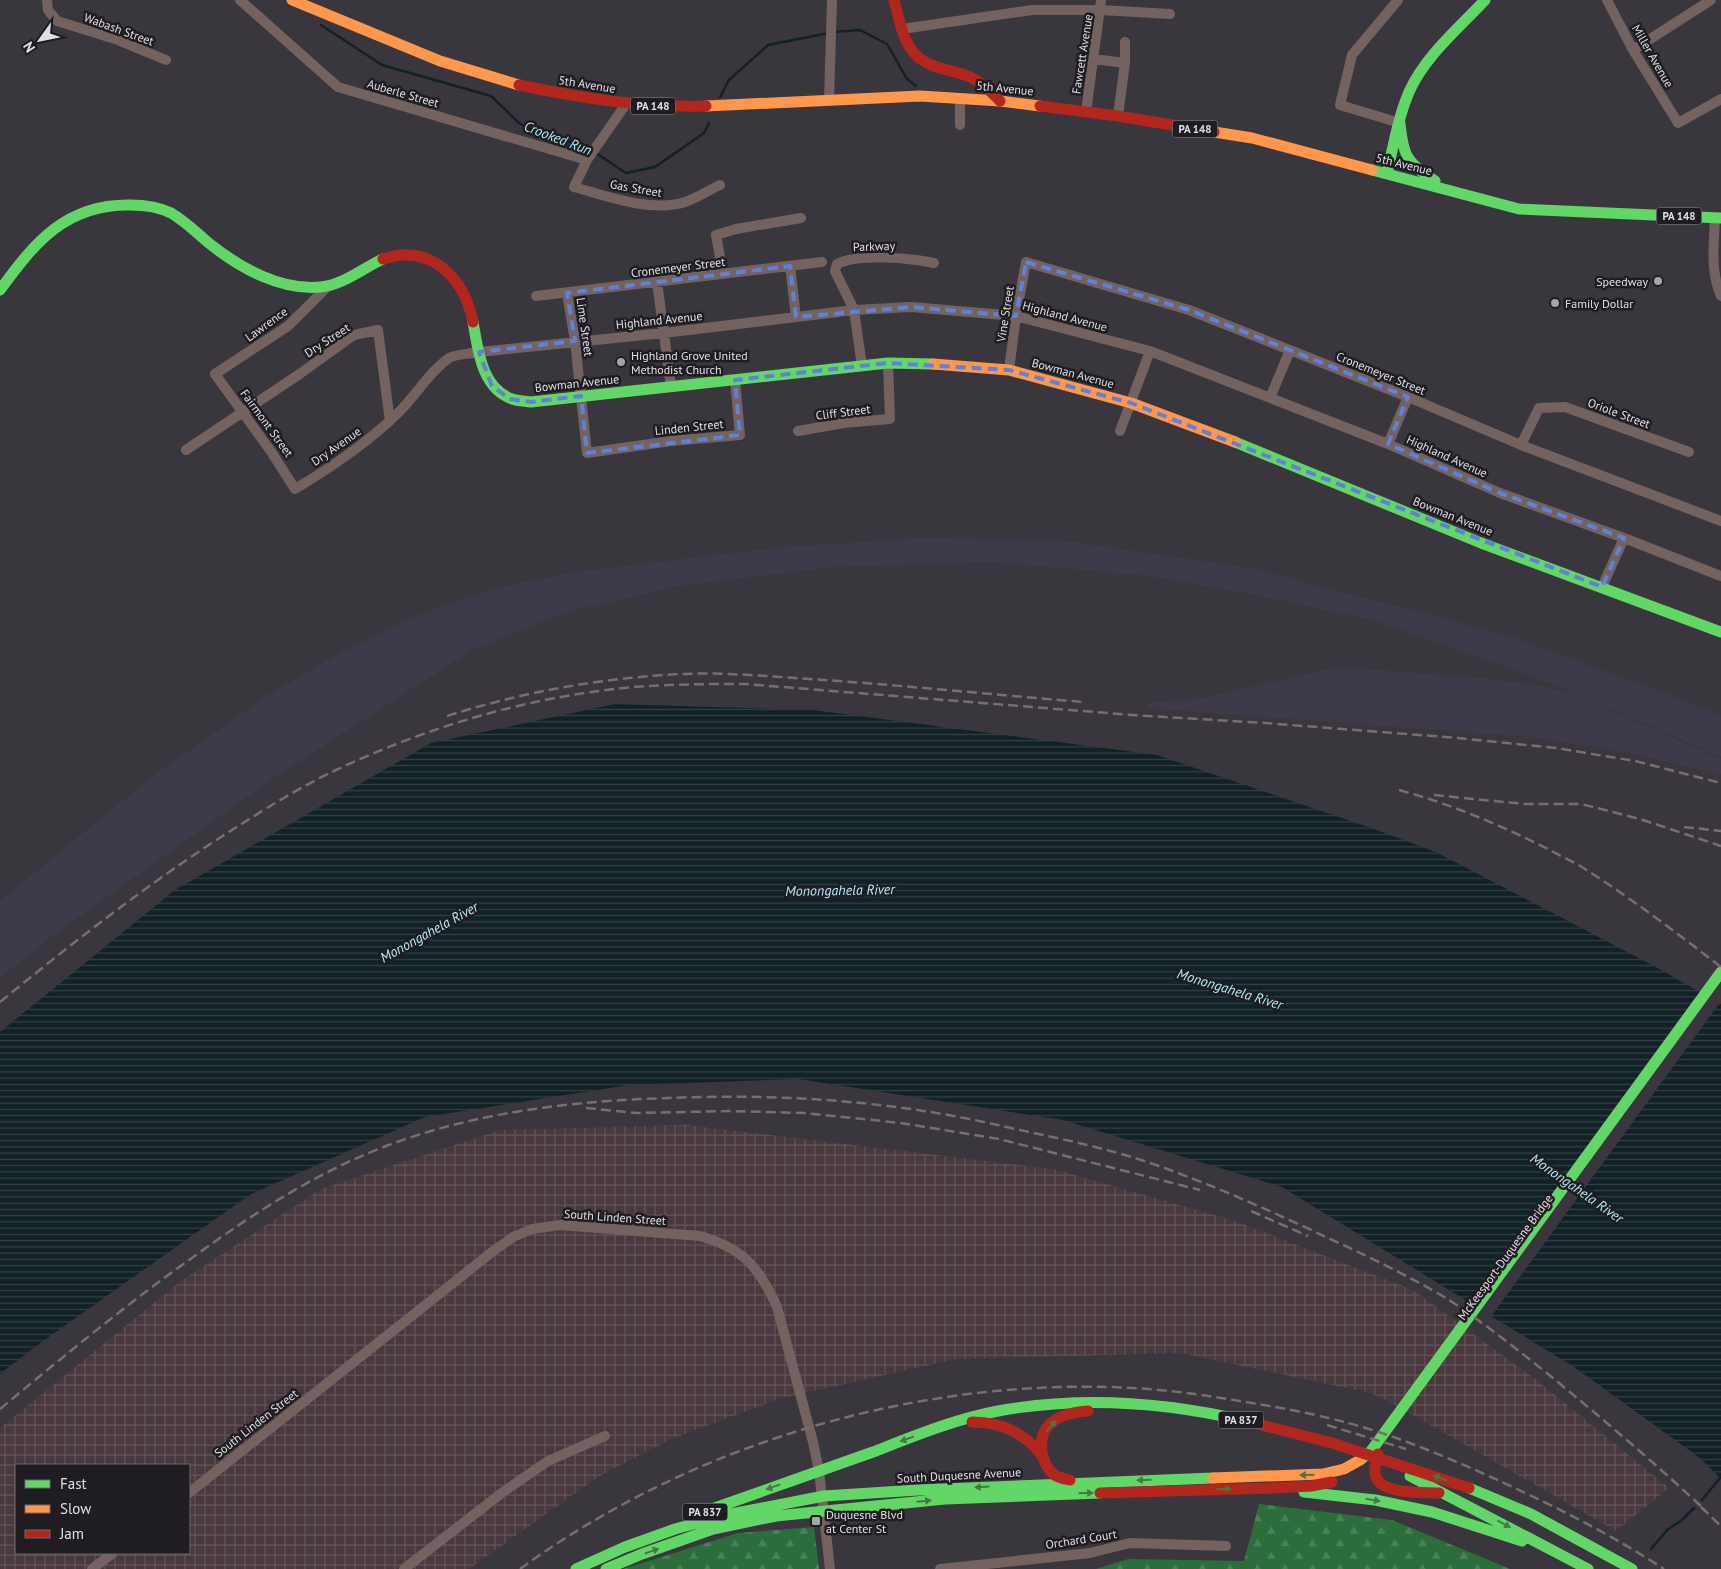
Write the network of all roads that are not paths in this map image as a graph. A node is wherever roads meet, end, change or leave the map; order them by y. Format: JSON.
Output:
{"nodes":[{"id":1,"x":47,"y":0,"type":"edge"},
{"id":2,"x":240,"y":0,"type":"edge"},
{"id":3,"x":292,"y":0,"type":"edge"},
{"id":4,"x":832,"y":0,"type":"edge"},
{"id":5,"x":894,"y":0,"type":"edge"},
{"id":6,"x":1398,"y":0,"type":"edge"},
{"id":7,"x":1485,"y":0,"type":"edge"},
{"id":8,"x":1607,"y":0,"type":"edge"},
{"id":9,"x":1712,"y":0,"type":"edge"},
{"id":10,"x":1101,"y":5,"type":"edge"},
{"id":11,"x":1170,"y":14,"type":"dead end"},
{"id":12,"x":902,"y":29,"type":"junction"},
{"id":13,"x":1125,"y":42,"type":"dead end"},
{"id":14,"x":1633,"y":50,"type":"junction"},
{"id":15,"x":1094,"y":59,"type":"junction"},
{"id":16,"x":166,"y":60,"type":"dead end"},
{"id":17,"x":1126,"y":63,"type":"junction"},
{"id":18,"x":960,"y":98,"type":"junction"},
{"id":19,"x":1721,"y":99,"type":"edge"},
{"id":20,"x":829,"y":101,"type":"junction"},
{"id":21,"x":1000,"y":101,"type":"junction"},
{"id":22,"x":626,"y":104,"type":"junction"},
{"id":23,"x":1086,"y":112,"type":"junction"},
{"id":24,"x":1118,"y":116,"type":"junction"},
{"id":25,"x":1400,"y":123,"type":"junction"},
{"id":26,"x":960,"y":125,"type":"dead end"},
{"id":27,"x":589,"y":158,"type":"junction"},
{"id":28,"x":1386,"y":174,"type":"junction"},
{"id":29,"x":720,"y":185,"type":"dead end"},
{"id":30,"x":1449,"y":190,"type":"junction"},
{"id":31,"x":801,"y":218,"type":"dead end"},
{"id":32,"x":1718,"y":218,"type":"edge"},
{"id":33,"x":822,"y":262,"type":"dead end"},
{"id":34,"x":1026,"y":262,"type":"joint"},
{"id":35,"x":934,"y":263,"type":"dead end"},
{"id":36,"x":790,"y":266,"type":"junction"},
{"id":37,"x":723,"y":274,"type":"junction"},
{"id":38,"x":656,"y":282,"type":"junction"},
{"id":39,"x":327,"y":287,"type":"junction"},
{"id":40,"x":0,"y":290,"type":"edge"},
{"id":41,"x":1720,"y":290,"type":"edge"},
{"id":42,"x":568,"y":293,"type":"junction"},
{"id":43,"x":536,"y":296,"type":"dead end"},
{"id":44,"x":854,"y":310,"type":"junction"},
{"id":45,"x":1016,"y":316,"type":"junction"},
{"id":46,"x":796,"y":317,"type":"junction"},
{"id":47,"x":664,"y":333,"type":"junction"},
{"id":48,"x":575,"y":341,"type":"junction"},
{"id":49,"x":1290,"y":350,"type":"junction"},
{"id":50,"x":479,"y":352,"type":"junction"},
{"id":51,"x":1150,"y":352,"type":"junction"},
{"id":52,"x":888,"y":363,"type":"junction"},
{"id":53,"x":862,"y":366,"type":"junction"},
{"id":54,"x":1009,"y":370,"type":"junction"},
{"id":55,"x":215,"y":374,"type":"joint"},
{"id":56,"x":735,"y":380,"type":"junction"},
{"id":57,"x":671,"y":386,"type":"junction"},
{"id":58,"x":581,"y":396,"type":"junction"},
{"id":59,"x":1408,"y":397,"type":"junction"},
{"id":60,"x":1270,"y":398,"type":"junction"},
{"id":61,"x":1131,"y":403,"type":"junction"},
{"id":62,"x":242,"y":413,"type":"junction"},
{"id":63,"x":390,"y":421,"type":"junction"},
{"id":64,"x":798,"y":430,"type":"dead end"},
{"id":65,"x":1120,"y":431,"type":"dead end"},
{"id":66,"x":1388,"y":444,"type":"junction"},
{"id":67,"x":1521,"y":445,"type":"junction"},
{"id":68,"x":186,"y":450,"type":"dead end"},
{"id":69,"x":1689,"y":452,"type":"dead end"},
{"id":70,"x":587,"y":453,"type":"joint"},
{"id":71,"x":295,"y":489,"type":"joint"},
{"id":72,"x":1721,"y":521,"type":"edge"},
{"id":73,"x":1624,"y":538,"type":"junction"},
{"id":74,"x":1721,"y":576,"type":"edge"},
{"id":75,"x":1602,"y":587,"type":"junction"},
{"id":76,"x":1721,"y":632,"type":"edge"},
{"id":77,"x":1721,"y":972,"type":"edge"},
{"id":78,"x":1721,"y":984,"type":"edge"},
{"id":79,"x":953,"y":1423,"type":"junction"},
{"id":80,"x":606,"y":1436,"type":"dead end"},
{"id":81,"x":1378,"y":1454,"type":"junction"},
{"id":82,"x":1042,"y":1456,"type":"junction"},
{"id":83,"x":1357,"y":1468,"type":"junction"},
{"id":84,"x":819,"y":1471,"type":"junction"},
{"id":85,"x":1081,"y":1483,"type":"junction"},
{"id":86,"x":1273,"y":1488,"type":"junction"},
{"id":87,"x":190,"y":1492,"type":"edge"},
{"id":88,"x":822,"y":1496,"type":"junction"},
{"id":89,"x":823,"y":1510,"type":"junction"},
{"id":90,"x":1226,"y":1546,"type":"dead end"},
{"id":91,"x":112,"y":1554,"type":"edge"},
{"id":92,"x":595,"y":1559,"type":"junction"},
{"id":93,"x":92,"y":1569,"type":"edge"},
{"id":94,"x":404,"y":1569,"type":"edge"},
{"id":95,"x":576,"y":1569,"type":"edge"},
{"id":96,"x":606,"y":1569,"type":"edge"},
{"id":97,"x":830,"y":1569,"type":"edge"},
{"id":98,"x":940,"y":1569,"type":"edge"},
{"id":99,"x":1584,"y":1569,"type":"edge"},
{"id":100,"x":1588,"y":1569,"type":"edge"},
{"id":101,"x":1616,"y":1569,"type":"edge"},
{"id":102,"x":1632,"y":1569,"type":"edge"}],
"edges":[{"from":1,"to":16,"type":"street","name":"Wabash Street"},
{"from":2,"to":27,"type":"street","name":"Auberle Street"},
{"from":3,"to":22,"type":"main road","name":"5th Avenue","number":"PA 148"},
{"from":4,"to":20,"type":"street"},
{"from":5,"to":12,"type":"main road"},
{"from":6,"to":25,"type":"street"},
{"from":7,"to":25,"type":"main road"},
{"from":8,"to":14,"type":"street","name":"Miller Avenue"},
{"from":9,"to":14,"type":"street"},
{"from":10,"to":11,"type":"street"},
{"from":10,"to":12,"type":"street"},
{"from":10,"to":15,"type":"street","name":"Fawcett Avenue"},
{"from":12,"to":21,"type":"main road"},
{"from":13,"to":17,"type":"street"},
{"from":14,"to":19,"type":"street","name":"Miller Avenue"},
{"from":15,"to":17,"type":"street"},
{"from":15,"to":23,"type":"street","name":"Fawcett Avenue"},
{"from":17,"to":24,"type":"street"},
{"from":18,"to":20,"type":"main road","name":"5th Avenue","number":"PA 148"},
{"from":18,"to":21,"type":"main road","name":"5th Avenue","number":"PA 148"},
{"from":18,"to":26,"type":"street"},
{"from":20,"to":22,"type":"main road","name":"5th Avenue","number":"PA 148"},
{"from":21,"to":23,"type":"main road","name":"5th Avenue","number":"PA 148"},
{"from":22,"to":27,"type":"street"},
{"from":23,"to":24,"type":"main road","name":"5th Avenue","number":"PA 148"},
{"from":24,"to":28,"type":"main road","name":"5th Avenue","number":"PA 148"},
{"from":25,"to":28,"type":"main road"},
{"from":25,"to":30,"type":"main road"},
{"from":27,"to":29,"type":"street","name":"Gas Street"},
{"from":28,"to":30,"type":"main road","name":"5th Avenue","number":"PA 148"},
{"from":30,"to":32,"type":"main road","name":"5th Avenue","number":"PA 148"},
{"from":31,"to":37,"type":"street"},
{"from":32,"to":41,"type":"street"},
{"from":33,"to":36,"type":"street","name":"Cronemeyer Street"},
{"from":34,"to":45,"type":"street","name":"Vine Street"},
{"from":34,"to":49,"type":"street","name":"Cronemeyer Street"},
{"from":35,"to":44,"type":"street","name":"Parkway"},
{"from":36,"to":37,"type":"street","name":"Cronemeyer Street"},
{"from":36,"to":46,"type":"street"},
{"from":37,"to":38,"type":"street","name":"Cronemeyer Street"},
{"from":38,"to":42,"type":"street","name":"Cronemeyer Street"},
{"from":38,"to":47,"type":"street"},
{"from":39,"to":40,"type":"main road"},
{"from":39,"to":50,"type":"main road","name":"Bowman Avenue"},
{"from":39,"to":55,"type":"street","name":"Lawrence"},
{"from":42,"to":43,"type":"street","name":"Cronemeyer Street"},
{"from":42,"to":48,"type":"street","name":"Lime Street"},
{"from":44,"to":45,"type":"street","name":"Highland Avenue"},
{"from":44,"to":46,"type":"street","name":"Highland Avenue"},
{"from":44,"to":53,"type":"street"},
{"from":45,"to":51,"type":"street","name":"Highland Avenue"},
{"from":45,"to":54,"type":"street","name":"Vine Street"},
{"from":46,"to":47,"type":"street","name":"Highland Avenue"},
{"from":47,"to":48,"type":"street","name":"Highland Avenue"},
{"from":47,"to":57,"type":"street"},
{"from":48,"to":50,"type":"street","name":"Highland Avenue"},
{"from":48,"to":58,"type":"street","name":"Lime Street"},
{"from":49,"to":59,"type":"street","name":"Cronemeyer Street"},
{"from":49,"to":60,"type":"street"},
{"from":50,"to":58,"type":"main road","name":"Bowman Avenue"},
{"from":50,"to":63,"type":"street","name":"Highland Avenue"},
{"from":51,"to":60,"type":"street","name":"Highland Avenue"},
{"from":51,"to":61,"type":"street"},
{"from":52,"to":53,"type":"main road","name":"Bowman Avenue"},
{"from":52,"to":54,"type":"main road","name":"Bowman Avenue"},
{"from":52,"to":64,"type":"street","name":"Cliff Street"},
{"from":53,"to":56,"type":"main road","name":"Bowman Avenue"},
{"from":54,"to":61,"type":"main road","name":"Bowman Avenue"},
{"from":55,"to":62,"type":"street","name":"Fairmont Street"},
{"from":56,"to":57,"type":"main road","name":"Bowman Avenue"},
{"from":56,"to":70,"type":"street","name":"Linden Street"},
{"from":57,"to":58,"type":"main road","name":"Bowman Avenue"},
{"from":58,"to":70,"type":"street","name":"Lime Street"},
{"from":59,"to":66,"type":"street"},
{"from":59,"to":67,"type":"street","name":"Cronemeyer Street"},
{"from":60,"to":66,"type":"street","name":"Highland Avenue"},
{"from":61,"to":65,"type":"street"},
{"from":61,"to":75,"type":"main road","name":"Bowman Avenue"},
{"from":62,"to":63,"type":"street","name":"Dry Street"},
{"from":62,"to":68,"type":"street"},
{"from":62,"to":71,"type":"street","name":"Fairmont Street"},
{"from":63,"to":71,"type":"street","name":"Dry Avenue"},
{"from":66,"to":73,"type":"street","name":"Highland Avenue"},
{"from":67,"to":69,"type":"street","name":"Oriole Street"},
{"from":67,"to":72,"type":"street","name":"Cronemeyer Street"},
{"from":73,"to":74,"type":"street","name":"Highland Avenue"},
{"from":73,"to":75,"type":"street"},
{"from":75,"to":76,"type":"main road","name":"Bowman Avenue"},
{"from":77,"to":83,"type":"main road","name":"McKeesport-Duquesne Bridge"},
{"from":78,"to":81,"type":"main road","name":"McKeesport-Duquesne Bridge"},
{"from":79,"to":82,"type":"main road"},
{"from":79,"to":84,"type":"main road","number":"PA 837","one_way":true},
{"from":102,"to":79,"type":"main road","number":"PA 837","one_way":true},
{"from":80,"to":94,"type":"street"},
{"from":81,"to":83,"type":"main road","name":"McKeesport-Duquesne Bridge"},
{"from":81,"to":101,"type":"main road"},
{"from":82,"to":85,"type":"main road"},
{"from":82,"to":100,"type":"main road","one_way":true},
{"from":83,"to":85,"type":"main road","name":"South Duquesne Avenue","one_way":true},
{"from":83,"to":86,"type":"main road","name":"McKeesport-Duquesne Bridge"},
{"from":84,"to":87,"type":"street","name":"South Linden Street"},
{"from":84,"to":88,"type":"street","name":"South Linden Street"},
{"from":84,"to":92,"type":"main road","number":"PA 837","one_way":true},
{"from":85,"to":88,"type":"main road","name":"South Duquesne Avenue","one_way":true},
{"from":89,"to":86,"type":"main road","name":"South Duquesne Avenue","number":"PA 837","one_way":true},
{"from":86,"to":99,"type":"main road","number":"PA 837","one_way":true},
{"from":88,"to":89,"type":"street","name":"South Linden Street"},
{"from":88,"to":92,"type":"main road","name":"South Duquesne Avenue"},
{"from":96,"to":89,"type":"main road","name":"South Duquesne Avenue","number":"PA 837","one_way":true},
{"from":89,"to":97,"type":"street","name":"South Linden Street"},
{"from":90,"to":98,"type":"street","name":"Orchard Court"},
{"from":91,"to":93,"type":"street"},
{"from":92,"to":95,"type":"main road","name":"South Duquesne Avenue","number":"PA 837"}]}
